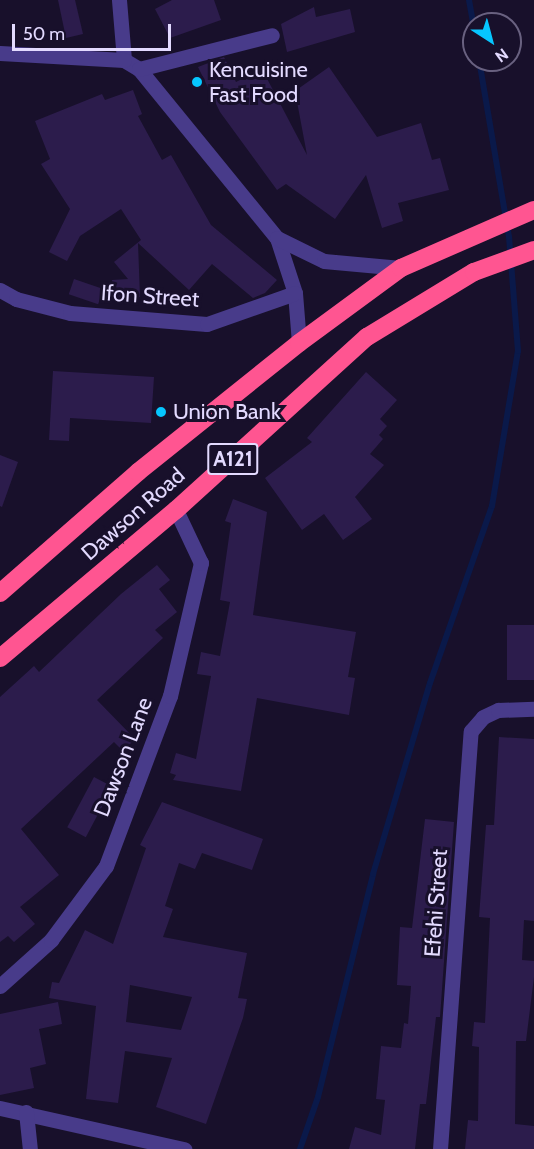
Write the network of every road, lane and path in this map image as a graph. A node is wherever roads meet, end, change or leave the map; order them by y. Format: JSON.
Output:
{"nodes":[{"id":1,"x":119,"y":0,"type":"edge"},
{"id":2,"x":272,"y":35,"type":"dead end"},
{"id":3,"x":0,"y":53,"type":"edge"},
{"id":4,"x":124,"y":60,"type":"junction"},
{"id":5,"x":140,"y":69,"type":"junction"},
{"id":6,"x":532,"y":210,"type":"edge"},
{"id":7,"x":277,"y":238,"type":"junction"},
{"id":8,"x":534,"y":250,"type":"edge"},
{"id":9,"x":401,"y":268,"type":"junction"},
{"id":10,"x":0,"y":290,"type":"edge"},
{"id":11,"x":295,"y":293,"type":"junction"},
{"id":12,"x":299,"y":343,"type":"junction"},
{"id":13,"x":176,"y":510,"type":"junction"},
{"id":14,"x":0,"y":593,"type":"edge"},
{"id":15,"x":0,"y":658,"type":"edge"},
{"id":16,"x":534,"y":709,"type":"edge"},
{"id":17,"x":0,"y":986,"type":"edge"},
{"id":18,"x":0,"y":1108,"type":"edge"},
{"id":19,"x":26,"y":1112,"type":"junction"},
{"id":20,"x":30,"y":1149,"type":"edge"},
{"id":21,"x":184,"y":1149,"type":"edge"},
{"id":22,"x":440,"y":1149,"type":"edge"}],
"edges":[{"from":1,"to":4,"type":"street"},
{"from":2,"to":5,"type":"street"},
{"from":3,"to":4,"type":"street"},
{"from":4,"to":5,"type":"street"},
{"from":5,"to":7,"type":"street"},
{"from":6,"to":9,"type":"highway","name":"Dawson Road","number":"A121"},
{"from":7,"to":9,"type":"street"},
{"from":7,"to":11,"type":"street"},
{"from":8,"to":13,"type":"highway","name":"Dawson Road","number":"A121"},
{"from":9,"to":12,"type":"highway","name":"Dawson Road","number":"A121"},
{"from":10,"to":11,"type":"street","name":"Ifon Street"},
{"from":11,"to":12,"type":"street"},
{"from":12,"to":14,"type":"highway","name":"Dawson Road","number":"A121"},
{"from":13,"to":15,"type":"highway","name":"Dawson Road","number":"A121"},
{"from":13,"to":17,"type":"street","name":"Dawson Lane"},
{"from":16,"to":22,"type":"street","name":"Efehi Street"},
{"from":18,"to":19,"type":"street"},
{"from":19,"to":20,"type":"street"},
{"from":19,"to":21,"type":"street"}]}
